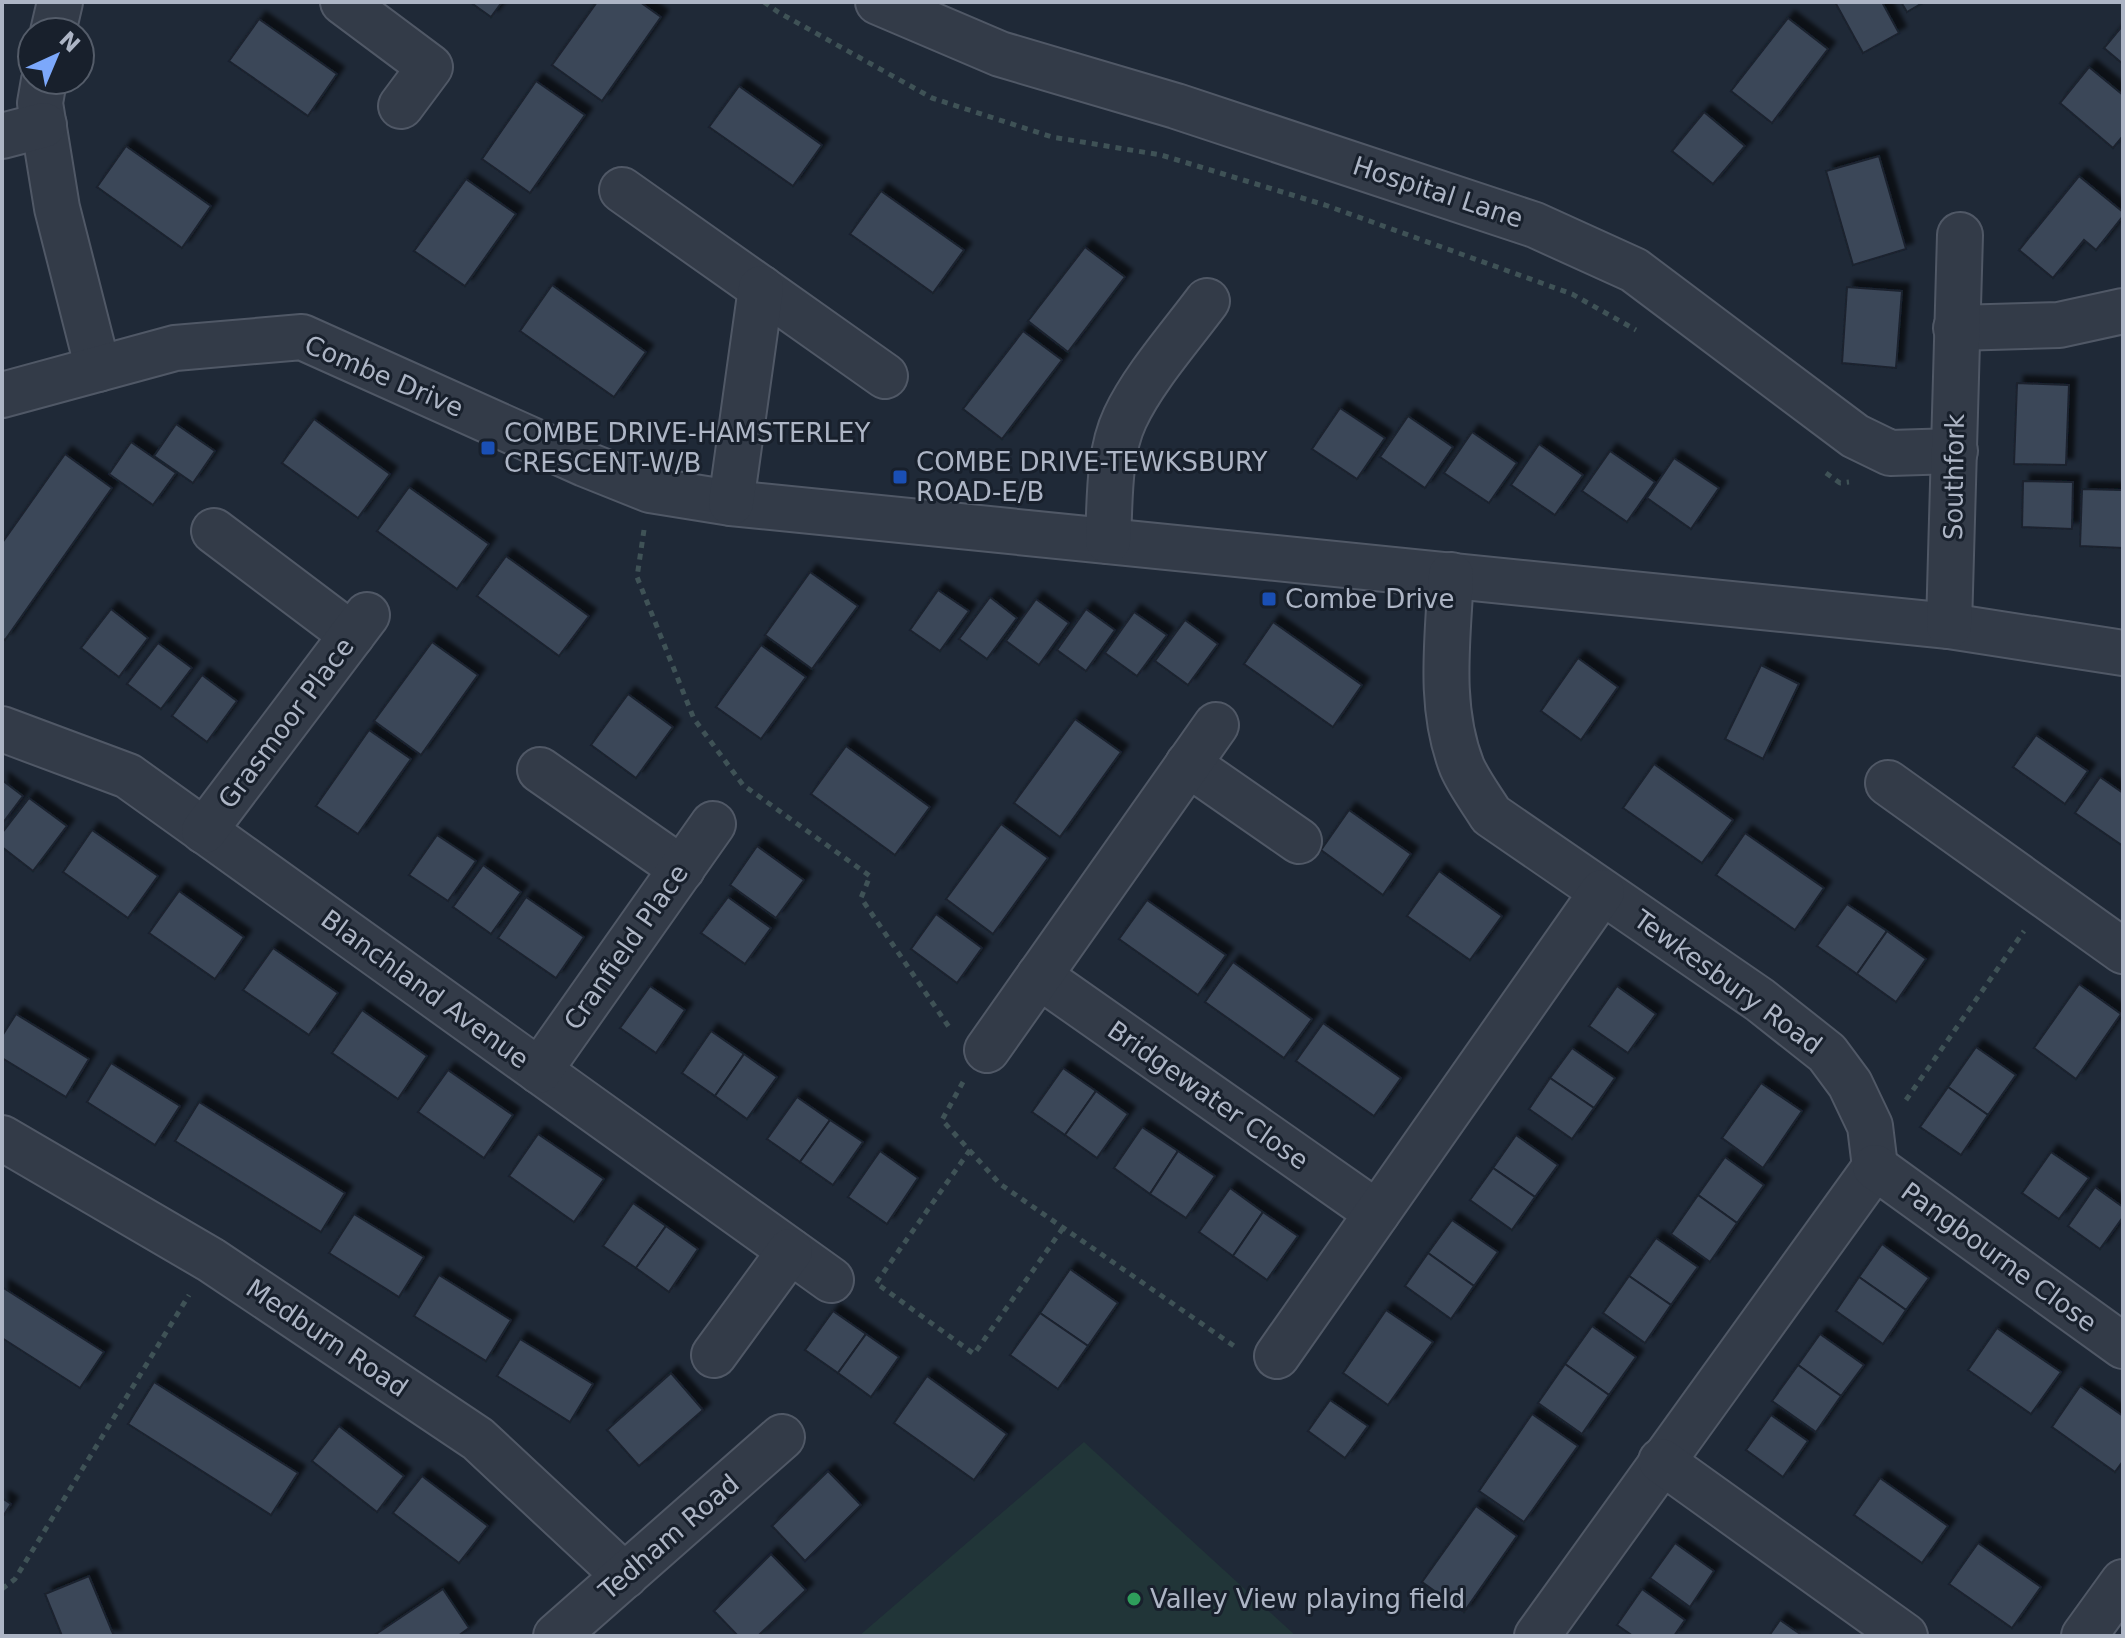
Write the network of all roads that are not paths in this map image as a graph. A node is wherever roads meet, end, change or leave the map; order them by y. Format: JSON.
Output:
{"nodes":[{"id":1,"x":343,"y":2,"type":"edge"},
{"id":2,"x":878,"y":2,"type":"edge"},
{"id":3,"x":41,"y":96,"type":"edge"},
{"id":4,"x":401,"y":106,"type":"dead end"},
{"id":5,"x":44,"y":125,"type":"junction"},
{"id":6,"x":2,"y":136,"type":"edge"},
{"id":7,"x":622,"y":190,"type":"dead end"},
{"id":8,"x":1960,"y":235,"type":"dead end"},
{"id":9,"x":761,"y":288,"type":"junction"},
{"id":10,"x":1207,"y":301,"type":"dead end"},
{"id":11,"x":2123,"y":311,"type":"edge"},
{"id":12,"x":1956,"y":328,"type":"junction"},
{"id":13,"x":98,"y":369,"type":"junction"},
{"id":14,"x":885,"y":376,"type":"dead end"},
{"id":15,"x":2,"y":395,"type":"edge"},
{"id":16,"x":1955,"y":451,"type":"junction"},
{"id":17,"x":731,"y":503,"type":"junction"},
{"id":18,"x":214,"y":531,"type":"dead end"},
{"id":19,"x":1108,"y":541,"type":"junction"},
{"id":20,"x":1451,"y":575,"type":"junction"},
{"id":21,"x":1949,"y":626,"type":"junction"},
{"id":22,"x":2123,"y":653,"type":"edge"},
{"id":23,"x":1216,"y":725,"type":"dead end"},
{"id":24,"x":2,"y":729,"type":"edge"},
{"id":25,"x":1188,"y":764,"type":"junction"},
{"id":26,"x":540,"y":770,"type":"dead end"},
{"id":27,"x":1888,"y":783,"type":"dead end"},
{"id":28,"x":713,"y":824,"type":"dead end"},
{"id":29,"x":204,"y":831,"type":"junction"},
{"id":30,"x":1299,"y":841,"type":"dead end"},
{"id":31,"x":682,"y":869,"type":"junction"},
{"id":32,"x":1602,"y":892,"type":"junction"},
{"id":33,"x":2123,"y":951,"type":"edge"},
{"id":34,"x":1039,"y":976,"type":"junction"},
{"id":35,"x":970,"y":1054,"type":"road end"},
{"id":36,"x":539,"y":1071,"type":"junction"},
{"id":37,"x":2,"y":1138,"type":"edge"},
{"id":38,"x":1873,"y":1147,"type":"junction"},
{"id":39,"x":1377,"y":1213,"type":"junction"},
{"id":40,"x":790,"y":1251,"type":"junction"},
{"id":41,"x":831,"y":1280,"type":"dead end"},
{"id":42,"x":2123,"y":1346,"type":"edge"},
{"id":43,"x":714,"y":1355,"type":"dead end"},
{"id":44,"x":1277,"y":1356,"type":"road end"},
{"id":45,"x":782,"y":1437,"type":"dead end"},
{"id":46,"x":1661,"y":1461,"type":"junction"},
{"id":47,"x":625,"y":1576,"type":"junction"},
{"id":48,"x":2123,"y":1582,"type":"edge"},
{"id":49,"x":556,"y":1636,"type":"edge"},
{"id":50,"x":1537,"y":1636,"type":"edge"},
{"id":51,"x":1905,"y":1636,"type":"edge"},
{"id":52,"x":2084,"y":1636,"type":"edge"}],
"edges":[{"from":1,"to":4,"type":"street"},
{"from":2,"to":16,"type":"street","name":"Hospital Lane"},
{"from":3,"to":5,"type":"street"},
{"from":5,"to":6,"type":"street"},
{"from":5,"to":13,"type":"street"},
{"from":7,"to":9,"type":"street"},
{"from":8,"to":12,"type":"street","name":"Southfork"},
{"from":9,"to":14,"type":"street"},
{"from":9,"to":17,"type":"street"},
{"from":10,"to":19,"type":"street"},
{"from":11,"to":12,"type":"street"},
{"from":12,"to":16,"type":"street","name":"Southfork"},
{"from":13,"to":15,"type":"street","name":"Combe Drive"},
{"from":13,"to":17,"type":"street","name":"Combe Drive"},
{"from":16,"to":21,"type":"street","name":"Southfork"},
{"from":17,"to":19,"type":"street","name":"Combe Drive"},
{"from":18,"to":29,"type":"street","name":"Grasmoor Place"},
{"from":19,"to":20,"type":"street","name":"Combe Drive"},
{"from":20,"to":21,"type":"street","name":"Combe Drive"},
{"from":20,"to":32,"type":"street","name":"Tewkesbury Road"},
{"from":21,"to":22,"type":"street"},
{"from":23,"to":25,"type":"street"},
{"from":24,"to":29,"type":"street","name":"Blanchland Avenue"},
{"from":25,"to":30,"type":"street"},
{"from":25,"to":34,"type":"street"},
{"from":26,"to":31,"type":"street"},
{"from":27,"to":33,"type":"street"},
{"from":28,"to":31,"type":"street","name":"Cranfield Place"},
{"from":29,"to":36,"type":"street","name":"Blanchland Avenue"},
{"from":31,"to":36,"type":"street","name":"Cranfield Place"},
{"from":32,"to":38,"type":"street","name":"Tewkesbury Road"},
{"from":32,"to":39,"type":"street"},
{"from":34,"to":35,"type":"street"},
{"from":34,"to":39,"type":"street","name":"Bridgewater Close"},
{"from":36,"to":40,"type":"street","name":"Blanchland Avenue"},
{"from":37,"to":47,"type":"street","name":"Medburn Road"},
{"from":38,"to":42,"type":"street","name":"Pangbourne Close"},
{"from":38,"to":46,"type":"street"},
{"from":39,"to":44,"type":"street"},
{"from":40,"to":41,"type":"street","name":"Blanchland Avenue"},
{"from":40,"to":43,"type":"street"},
{"from":45,"to":47,"type":"street","name":"Tedham Road"},
{"from":46,"to":50,"type":"street"},
{"from":46,"to":51,"type":"street"},
{"from":47,"to":49,"type":"street","name":"Tedham Road"},
{"from":48,"to":52,"type":"street"}]}
